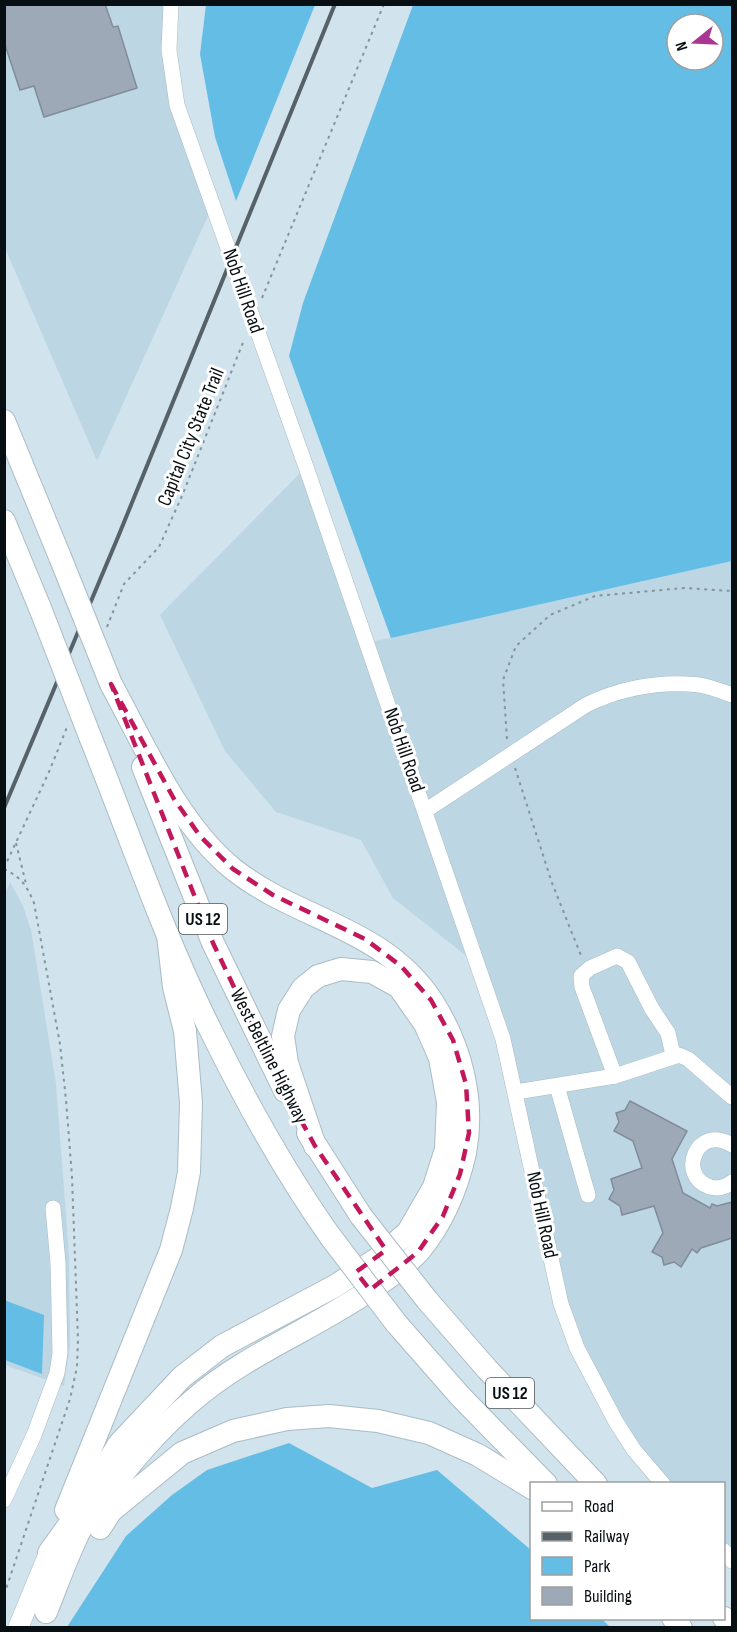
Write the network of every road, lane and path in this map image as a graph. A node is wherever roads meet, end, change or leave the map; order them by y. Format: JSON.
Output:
{"nodes":[{"id":1,"x":171,"y":4,"type":"edge"},
{"id":2,"x":384,"y":4,"type":"edge"},
{"id":3,"x":253,"y":319,"type":"junction"},
{"id":4,"x":4,"y":422,"type":"edge"},
{"id":5,"x":4,"y":520,"type":"edge"},
{"id":6,"x":732,"y":591,"type":"edge"},
{"id":7,"x":103,"y":636,"type":"dead end"},
{"id":8,"x":111,"y":684,"type":"junction"},
{"id":9,"x":732,"y":695,"type":"edge"},
{"id":10,"x":69,"y":720,"type":"dead end"},
{"id":11,"x":511,"y":754,"type":"junction"},
{"id":12,"x":425,"y":811,"type":"junction"},
{"id":13,"x":16,"y":843,"type":"junction"},
{"id":14,"x":4,"y":868,"type":"edge"},
{"id":15,"x":26,"y":886,"type":"dead end"},
{"id":16,"x":168,"y":935,"type":"junction"},
{"id":17,"x":587,"y":971,"type":"junction"},
{"id":18,"x":673,"y":1055,"type":"junction"},
{"id":19,"x":615,"y":1076,"type":"junction"},
{"id":20,"x":557,"y":1086,"type":"junction"},
{"id":21,"x":516,"y":1092,"type":"junction"},
{"id":22,"x":732,"y":1097,"type":"edge"},
{"id":23,"x":730,"y":1139,"type":"edge"},
{"id":24,"x":315,"y":1146,"type":"junction"},
{"id":25,"x":732,"y":1182,"type":"edge"},
{"id":26,"x":588,"y":1195,"type":"dead end"},
{"id":27,"x":53,"y":1208,"type":"dead end"},
{"id":28,"x":544,"y":1482,"type":"edge"},
{"id":29,"x":595,"y":1482,"type":"edge"},
{"id":30,"x":661,"y":1482,"type":"edge"},
{"id":31,"x":530,"y":1487,"type":"edge"},
{"id":32,"x":4,"y":1500,"type":"edge"},
{"id":33,"x":49,"y":1553,"type":"junction"},
{"id":34,"x":43,"y":1620,"type":"edge"},
{"id":35,"x":18,"y":1628,"type":"edge"}],
"edges":[{"from":1,"to":3,"type":"street","name":"Nob Hill Road"},
{"from":2,"to":3,"type":"path","name":"Capital City State Trail"},
{"from":3,"to":7,"type":"path","name":"Capital City State Trail"},
{"from":3,"to":12,"type":"street","name":"Nob Hill Road"},
{"from":4,"to":8,"type":"highway","name":"West Beltline Highway","number":"US 12","bridge":true},
{"from":5,"to":16,"type":"highway","name":"West Beltline Highway","number":"US 12","bridge":true},
{"from":6,"to":11,"type":"path"},
{"from":8,"to":24,"type":"highway","name":"West Beltline Highway","number":"US 12"},
{"from":8,"to":34,"type":"highway"},
{"from":9,"to":11,"type":"street"},
{"from":10,"to":13,"type":"path"},
{"from":11,"to":12,"type":"street"},
{"from":11,"to":17,"type":"path"},
{"from":12,"to":21,"type":"street","name":"Nob Hill Road"},
{"from":13,"to":14,"type":"path"},
{"from":13,"to":15,"type":"path"},
{"from":16,"to":28,"type":"highway","name":"West Beltline Highway","number":"US 12","bridge":true},
{"from":16,"to":33,"type":"highway"},
{"from":17,"to":18,"type":"street"},
{"from":17,"to":19,"type":"street"},
{"from":18,"to":19,"type":"street"},
{"from":18,"to":22,"type":"street"},
{"from":19,"to":20,"type":"street"},
{"from":20,"to":21,"type":"street"},
{"from":20,"to":26,"type":"street"},
{"from":21,"to":30,"type":"street","name":"Nob Hill Road"},
{"from":23,"to":25,"type":"street"},
{"from":24,"to":29,"type":"highway","name":"West Beltline Highway","number":"US 12","bridge":true},
{"from":24,"to":33,"type":"highway"},
{"from":27,"to":32,"type":"street"},
{"from":31,"to":34,"type":"highway"},
{"from":33,"to":35,"type":"main road"}]}
